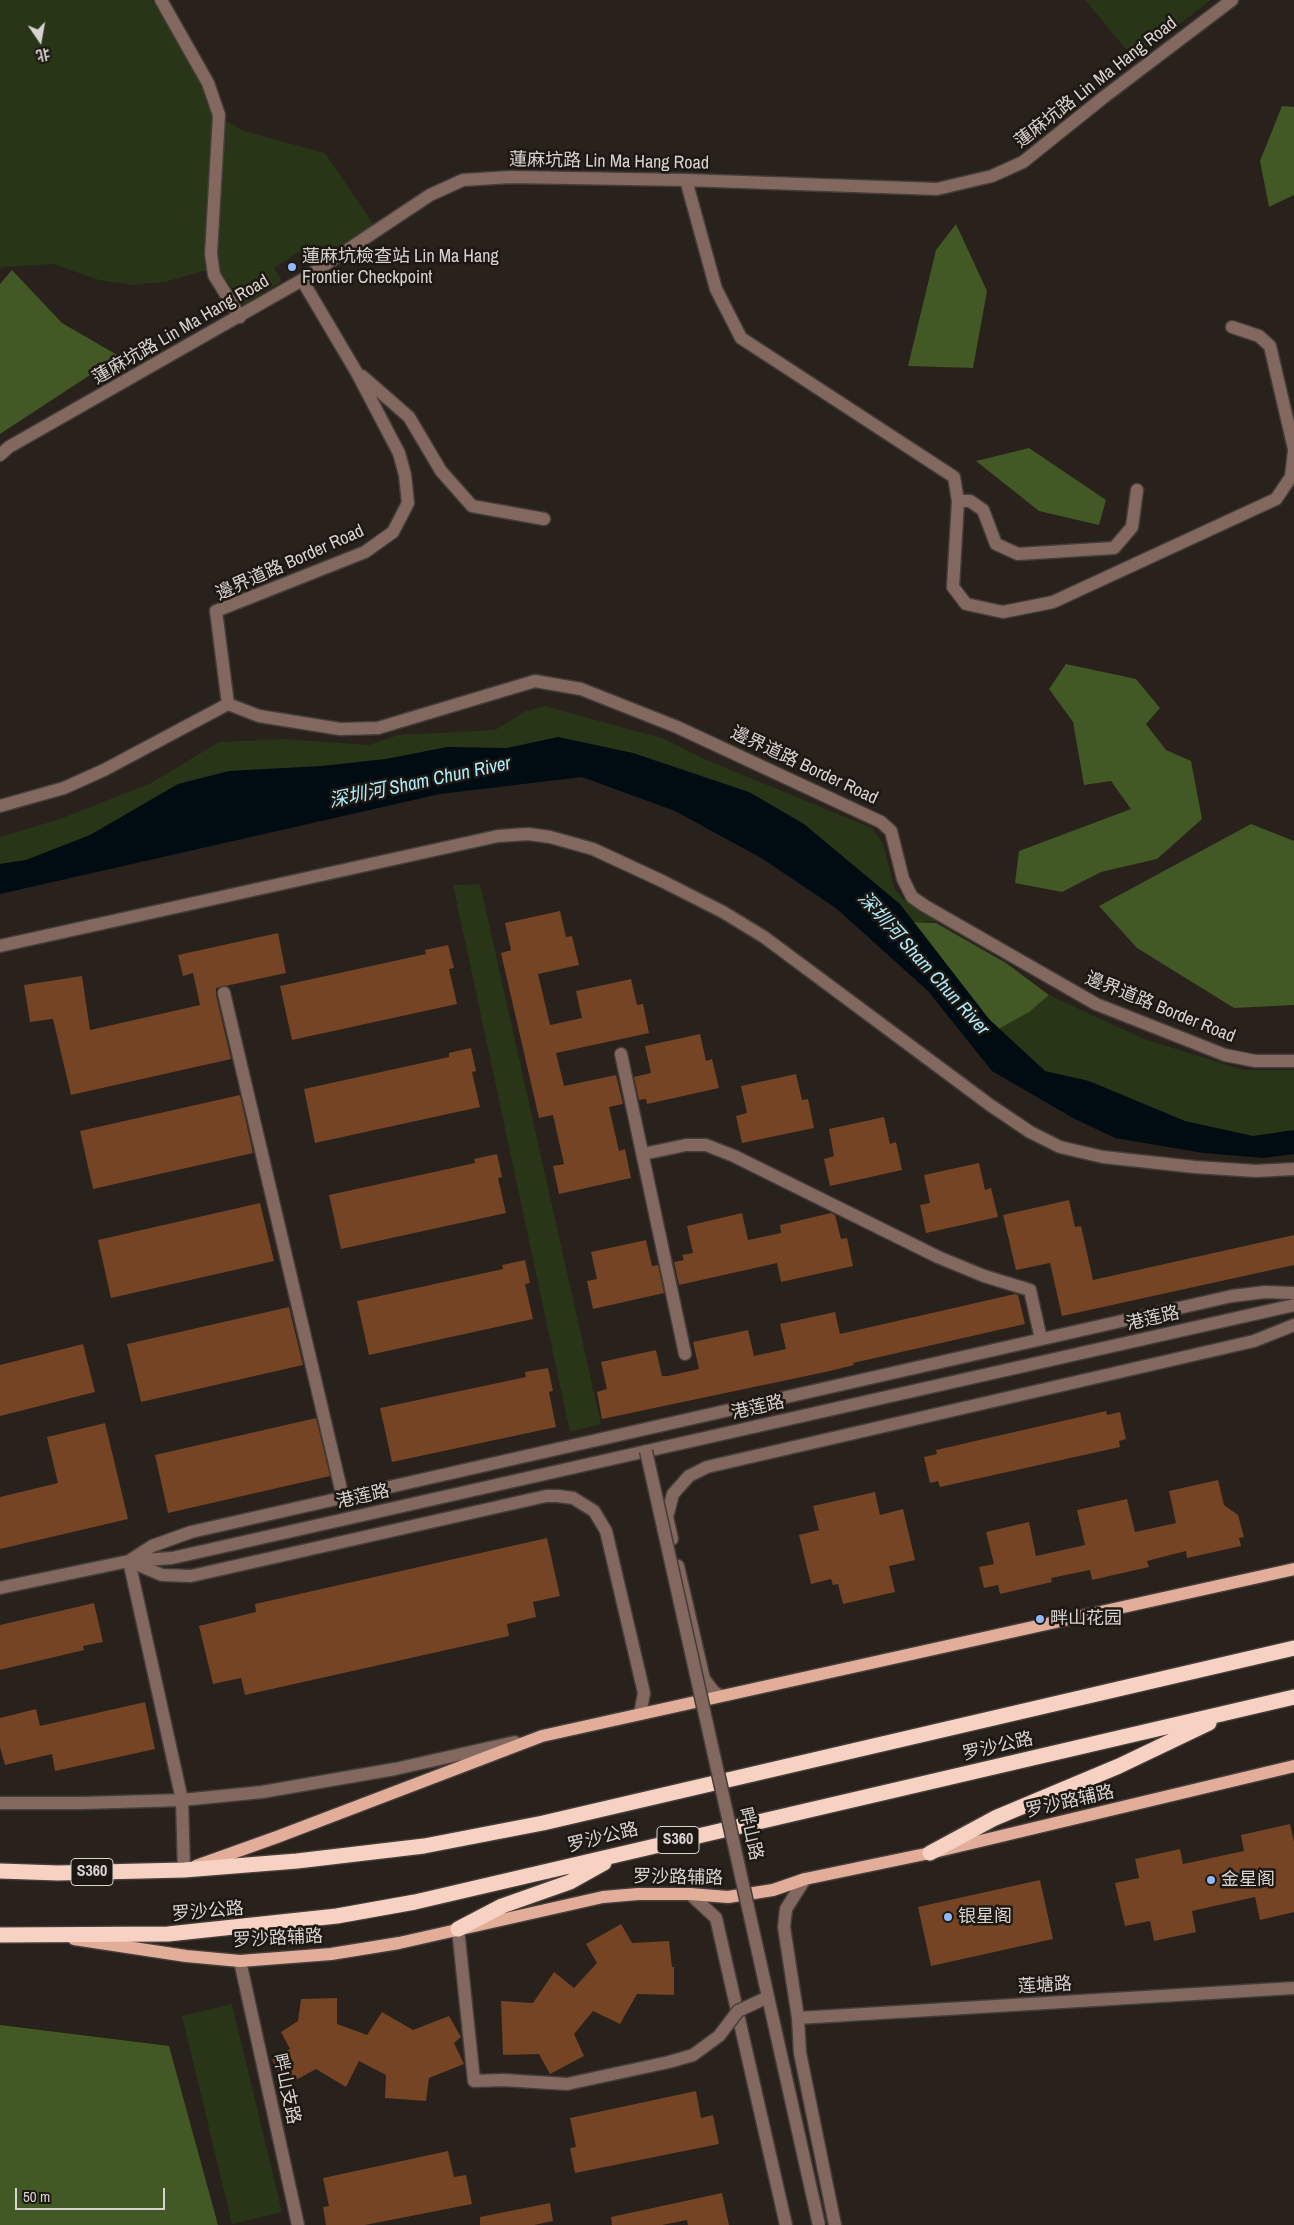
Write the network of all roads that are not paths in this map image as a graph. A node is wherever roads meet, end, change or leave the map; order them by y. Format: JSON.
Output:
{"nodes":[{"id":1,"x":161,"y":0,"type":"edge"},
{"id":2,"x":1232,"y":0,"type":"edge"},
{"id":3,"x":686,"y":180,"type":"junction"},
{"id":4,"x":302,"y":280,"type":"junction"},
{"id":5,"x":240,"y":317,"type":"junction"},
{"id":6,"x":1232,"y":327,"type":"dead end"},
{"id":7,"x":357,"y":373,"type":"junction"},
{"id":8,"x":1294,"y":450,"type":"edge"},
{"id":9,"x":0,"y":455,"type":"edge"},
{"id":10,"x":1138,"y":490,"type":"dead end"},
{"id":11,"x":958,"y":501,"type":"junction"},
{"id":12,"x":544,"y":520,"type":"dead end"},
{"id":13,"x":228,"y":704,"type":"junction"},
{"id":14,"x":0,"y":806,"type":"edge"},
{"id":15,"x":0,"y":946,"type":"edge"},
{"id":16,"x":224,"y":993,"type":"dead end"},
{"id":17,"x":621,"y":1054,"type":"dead end"},
{"id":18,"x":1294,"y":1061,"type":"edge"},
{"id":19,"x":643,"y":1154,"type":"junction"},
{"id":20,"x":1294,"y":1169,"type":"edge"},
{"id":21,"x":1294,"y":1293,"type":"edge"},
{"id":22,"x":1294,"y":1305,"type":"edge"},
{"id":23,"x":1294,"y":1325,"type":"edge"},
{"id":24,"x":1042,"y":1340,"type":"junction"},
{"id":25,"x":685,"y":1354,"type":"dead end"},
{"id":26,"x":646,"y":1451,"type":"junction"},
{"id":27,"x":343,"y":1498,"type":"junction"},
{"id":28,"x":129,"y":1561,"type":"junction"},
{"id":29,"x":1294,"y":1569,"type":"edge"},
{"id":30,"x":0,"y":1588,"type":"edge"},
{"id":31,"x":1294,"y":1648,"type":"edge"},
{"id":32,"x":721,"y":1696,"type":"junction"},
{"id":33,"x":1294,"y":1698,"type":"edge"},
{"id":34,"x":1228,"y":1713,"type":"junction"},
{"id":35,"x":640,"y":1714,"type":"junction"},
{"id":36,"x":542,"y":1736,"type":"junction"},
{"id":37,"x":1294,"y":1766,"type":"edge"},
{"id":38,"x":182,"y":1800,"type":"junction"},
{"id":39,"x":0,"y":1803,"type":"edge"},
{"id":40,"x":623,"y":1852,"type":"junction"},
{"id":41,"x":930,"y":1853,"type":"junction"},
{"id":42,"x":184,"y":1870,"type":"junction"},
{"id":43,"x":0,"y":1871,"type":"edge"},
{"id":44,"x":805,"y":1879,"type":"junction"},
{"id":45,"x":690,"y":1894,"type":"junction"},
{"id":46,"x":458,"y":1929,"type":"junction"},
{"id":47,"x":0,"y":1935,"type":"edge"},
{"id":48,"x":54,"y":1936,"type":"junction"},
{"id":49,"x":240,"y":1961,"type":"junction"},
{"id":50,"x":1294,"y":1988,"type":"edge"},
{"id":51,"x":768,"y":1997,"type":"junction"},
{"id":52,"x":798,"y":2018,"type":"junction"},
{"id":53,"x":298,"y":2225,"type":"edge"},
{"id":54,"x":786,"y":2225,"type":"edge"},
{"id":55,"x":818,"y":2225,"type":"edge"},
{"id":56,"x":835,"y":2225,"type":"edge"}],
"edges":[{"from":1,"to":5,"type":"street"},
{"from":2,"to":3,"type":"street","name":"蓮麻坑路 Lin Ma Hang Road"},
{"from":3,"to":4,"type":"street","name":"蓮麻坑路 Lin Ma Hang Road"},
{"from":3,"to":11,"type":"street"},
{"from":4,"to":5,"type":"street","name":"蓮麻坑路 Lin Ma Hang Road"},
{"from":4,"to":7,"type":"street","name":"邊界道路 Border Road"},
{"from":5,"to":9,"type":"street","name":"蓮麻坑路 Lin Ma Hang Road"},
{"from":6,"to":8,"type":"street"},
{"from":7,"to":12,"type":"street"},
{"from":7,"to":13,"type":"street","name":"邊界道路 Border Road"},
{"from":8,"to":11,"type":"street"},
{"from":10,"to":11,"type":"street"},
{"from":13,"to":14,"type":"street"},
{"from":13,"to":18,"type":"street","name":"邊界道路 Border Road"},
{"from":15,"to":20,"type":"street"},
{"from":16,"to":27,"type":"street"},
{"from":17,"to":19,"type":"street"},
{"from":19,"to":24,"type":"street"},
{"from":19,"to":25,"type":"street"},
{"from":21,"to":24,"type":"street"},
{"from":22,"to":26,"type":"street","name":"港莲路"},
{"from":23,"to":32,"type":"street"},
{"from":24,"to":27,"type":"street"},
{"from":26,"to":28,"type":"street","name":"港莲路"},
{"from":26,"to":51,"type":"street","name":"畔山路","bridge":true},
{"from":27,"to":28,"type":"street"},
{"from":28,"to":30,"type":"street"},
{"from":28,"to":35,"type":"street"},
{"from":28,"to":38,"type":"street"},
{"from":29,"to":32,"type":"main road"},
{"from":31,"to":42,"type":"highway","name":"罗沙公路","number":"S360"},
{"from":32,"to":35,"type":"main road"},
{"from":33,"to":34,"type":"highway","name":"罗沙公路","number":"S360"},
{"from":34,"to":40,"type":"highway","name":"罗沙公路","number":"S360"},
{"from":34,"to":41,"type":"highway"},
{"from":35,"to":36,"type":"main road"},
{"from":36,"to":38,"type":"street"},
{"from":36,"to":42,"type":"main road"},
{"from":37,"to":41,"type":"main road","name":"罗沙路辅路"},
{"from":38,"to":39,"type":"street"},
{"from":38,"to":42,"type":"street"},
{"from":40,"to":46,"type":"highway"},
{"from":40,"to":48,"type":"highway","name":"罗沙公路","number":"S360"},
{"from":41,"to":44,"type":"main road","name":"罗沙路辅路"},
{"from":42,"to":43,"type":"highway","name":"罗沙公路","number":"S360"},
{"from":44,"to":45,"type":"main road","name":"罗沙路辅路"},
{"from":44,"to":52,"type":"street"},
{"from":45,"to":46,"type":"main road","name":"罗沙路辅路"},
{"from":45,"to":54,"type":"street"},
{"from":46,"to":49,"type":"main road","name":"罗沙路辅路"},
{"from":46,"to":51,"type":"street","bridge":true},
{"from":47,"to":48,"type":"highway","name":"罗沙公路","number":"S360"},
{"from":48,"to":49,"type":"main road","name":"罗沙路辅路"},
{"from":49,"to":53,"type":"street","name":"畔山支路"},
{"from":50,"to":52,"type":"street","name":"莲塘路"},
{"from":51,"to":55,"type":"street","name":"畔山路","bridge":true},
{"from":52,"to":56,"type":"street"}]}
